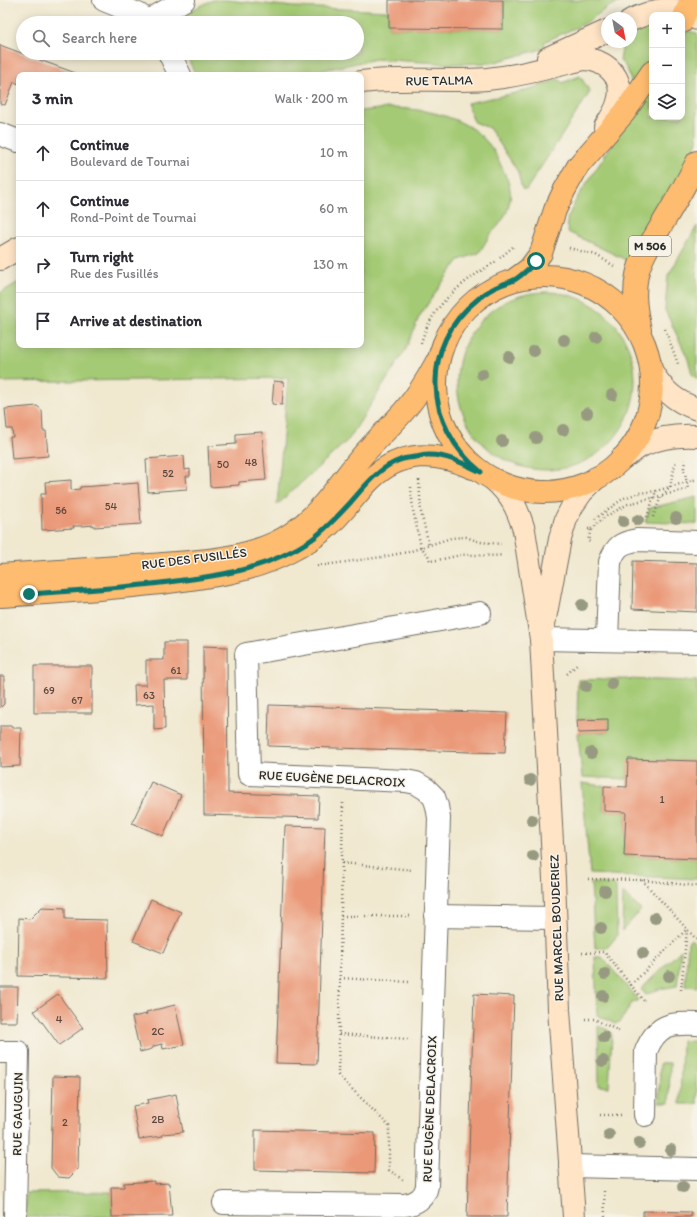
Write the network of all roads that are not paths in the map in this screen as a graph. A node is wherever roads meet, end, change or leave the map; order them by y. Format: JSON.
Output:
{"nodes":[{"id":1,"x":104,"y":0,"type":"edge"},
{"id":2,"x":184,"y":0,"type":"edge"},
{"id":3,"x":689,"y":14,"type":"edge"},
{"id":4,"x":141,"y":16,"type":"edge"},
{"id":5,"x":159,"y":16,"type":"edge"},
{"id":6,"x":637,"y":17,"type":"edge"},
{"id":7,"x":601,"y":34,"type":"edge"},
{"id":8,"x":172,"y":60,"type":"edge"},
{"id":9,"x":178,"y":72,"type":"edge"},
{"id":10,"x":516,"y":74,"type":"junction"},
{"id":11,"x":649,"y":76,"type":"edge"},
{"id":12,"x":364,"y":82,"type":"edge"},
{"id":13,"x":586,"y":156,"type":"junction"},
{"id":14,"x":697,"y":162,"type":"edge"},
{"id":15,"x":16,"y":250,"type":"edge"},
{"id":16,"x":0,"y":259,"type":"edge"},
{"id":17,"x":514,"y":280,"type":"junction"},
{"id":18,"x":642,"y":339,"type":"junction"},
{"id":19,"x":431,"y":350,"type":"junction"},
{"id":20,"x":651,"y":370,"type":"junction"},
{"id":21,"x":697,"y":408,"type":"edge"},
{"id":22,"x":697,"y":436,"type":"edge"},
{"id":23,"x":621,"y":459,"type":"junction"},
{"id":24,"x":487,"y":475,"type":"junction"},
{"id":25,"x":596,"y":478,"type":"junction"},
{"id":26,"x":697,"y":542,"type":"edge"},
{"id":27,"x":0,"y":575,"type":"edge"},
{"id":28,"x":0,"y":596,"type":"edge"},
{"id":29,"x":480,"y":612,"type":"dead end"},
{"id":30,"x":541,"y":639,"type":"junction"},
{"id":31,"x":607,"y":640,"type":"junction"},
{"id":32,"x":697,"y":642,"type":"edge"},
{"id":33,"x":435,"y":916,"type":"junction"},
{"id":34,"x":555,"y":918,"type":"junction"},
{"id":35,"x":697,"y":1024,"type":"edge"},
{"id":36,"x":0,"y":1052,"type":"edge"},
{"id":37,"x":645,"y":1115,"type":"dead end"},
{"id":38,"x":570,"y":1166,"type":"junction"},
{"id":39,"x":697,"y":1168,"type":"edge"},
{"id":40,"x":224,"y":1203,"type":"dead end"},
{"id":41,"x":15,"y":1217,"type":"edge"},
{"id":42,"x":574,"y":1217,"type":"edge"}],
"edges":[{"from":1,"to":4,"type":"street"},
{"from":2,"to":5,"type":"street"},
{"from":3,"to":6,"type":"main road"},
{"from":7,"to":10,"type":"main road","name":"RUE TALMA"},
{"from":8,"to":9,"type":"street"},
{"from":10,"to":12,"type":"main road","name":"RUE TALMA"},
{"from":10,"to":13,"type":"main road","name":"RUE TALMA"},
{"from":11,"to":13,"type":"main road"},
{"from":13,"to":17,"type":"main road"},
{"from":14,"to":18,"type":"main road","number":"M 506"},
{"from":15,"to":16,"type":"main road"},
{"from":17,"to":18,"type":"main road"},
{"from":17,"to":19,"type":"main road"},
{"from":18,"to":20,"type":"main road","name":"RUE DES FUSILLÉS"},
{"from":19,"to":24,"type":"main road"},
{"from":19,"to":27,"type":"main road","name":"RUE DES FUSILLÉS"},
{"from":20,"to":21,"type":"main road"},
{"from":20,"to":23,"type":"main road","name":"RUE DES FUSILLÉS"},
{"from":22,"to":23,"type":"main road"},
{"from":23,"to":25,"type":"main road","name":"RUE DES FUSILLÉS"},
{"from":24,"to":25,"type":"main road","name":"RUE DES FUSILLÉS"},
{"from":24,"to":28,"type":"main road","name":"RUE DES FUSILLÉS"},
{"from":24,"to":30,"type":"main road","name":"RUE MARCEL BOUDERIEZ"},
{"from":25,"to":30,"type":"main road","name":"RUE MARCEL BOUDERIEZ"},
{"from":26,"to":31,"type":"street"},
{"from":29,"to":33,"type":"street","name":"RUE EUGÈNE DELACROIX"},
{"from":30,"to":31,"type":"street"},
{"from":30,"to":34,"type":"main road","name":"RUE MARCEL BOUDERIEZ"},
{"from":31,"to":32,"type":"street"},
{"from":33,"to":34,"type":"street"},
{"from":33,"to":40,"type":"street","name":"RUE EUGÈNE DELACROIX"},
{"from":34,"to":38,"type":"main road","name":"RUE MARCEL BOUDERIEZ"},
{"from":35,"to":37,"type":"street"},
{"from":36,"to":41,"type":"street","name":"RUE GAUGUIN"},
{"from":38,"to":39,"type":"street"},
{"from":38,"to":42,"type":"main road","name":"RUE MARCEL BOUDERIEZ"}]}
